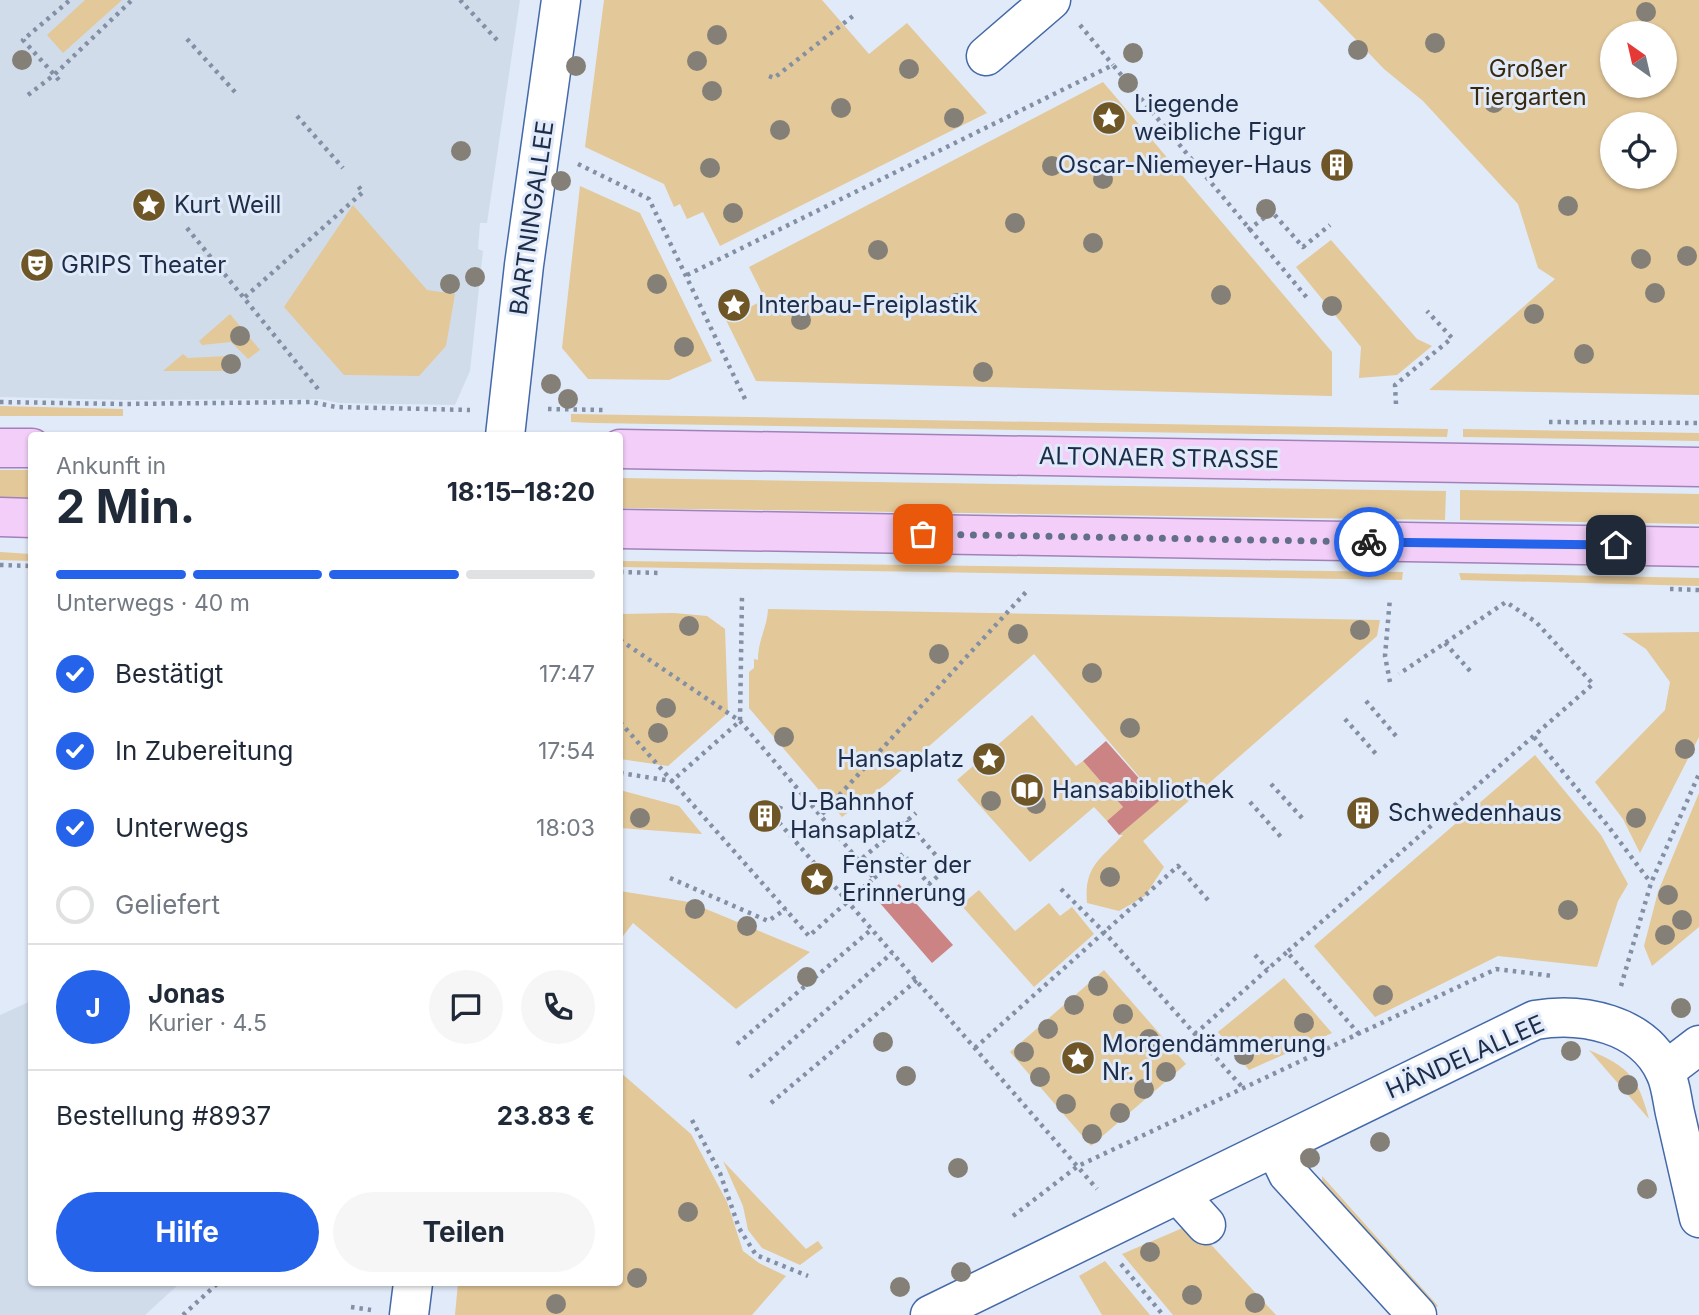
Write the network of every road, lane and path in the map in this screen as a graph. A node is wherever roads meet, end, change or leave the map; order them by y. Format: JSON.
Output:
{"nodes":[{"id":1,"x":70,"y":0,"type":"edge"},
{"id":2,"x":132,"y":0,"type":"edge"},
{"id":3,"x":460,"y":0,"type":"edge"},
{"id":4,"x":561,"y":0,"type":"edge"},
{"id":5,"x":1064,"y":11,"type":"edge"},
{"id":6,"x":853,"y":16,"type":"dead end"},
{"id":7,"x":187,"y":39,"type":"dead end"},
{"id":8,"x":497,"y":40,"type":"dead end"},
{"id":9,"x":986,"y":56,"type":"dead end"},
{"id":10,"x":1112,"y":65,"type":"junction"},
{"id":11,"x":54,"y":75,"type":"junction"},
{"id":12,"x":769,"y":76,"type":"dead end"},
{"id":13,"x":59,"y":80,"type":"dead end"},
{"id":14,"x":235,"y":92,"type":"dead end"},
{"id":15,"x":28,"y":95,"type":"dead end"},
{"id":16,"x":297,"y":117,"type":"dead end"},
{"id":17,"x":571,"y":160,"type":"dead end"},
{"id":18,"x":343,"y":168,"type":"dead end"},
{"id":19,"x":358,"y":186,"type":"dead end"},
{"id":20,"x":1330,"y":225,"type":"dead end"},
{"id":21,"x":187,"y":228,"type":"dead end"},
{"id":22,"x":1248,"y":230,"type":"junction"},
{"id":23,"x":687,"y":275,"type":"junction"},
{"id":24,"x":245,"y":298,"type":"junction"},
{"id":25,"x":1308,"y":299,"type":"dead end"},
{"id":26,"x":1427,"y":311,"type":"dead end"},
{"id":27,"x":318,"y":389,"type":"dead end"},
{"id":28,"x":745,"y":399,"type":"dead end"},
{"id":29,"x":0,"y":402,"type":"edge"},
{"id":30,"x":1396,"y":404,"type":"dead end"},
{"id":31,"x":449,"y":410,"type":"dead end"},
{"id":32,"x":505,"y":432,"type":"edge"},
{"id":33,"x":0,"y":448,"type":"edge"},
{"id":34,"x":28,"y":448,"type":"edge"},
{"id":35,"x":623,"y":449,"type":"edge"},
{"id":36,"x":1699,"y":467,"type":"edge"},
{"id":37,"x":0,"y":517,"type":"edge"},
{"id":38,"x":28,"y":518,"type":"edge"},
{"id":39,"x":623,"y":529,"type":"edge"},
{"id":40,"x":1699,"y":547,"type":"edge"},
{"id":41,"x":0,"y":565,"type":"edge"},
{"id":42,"x":28,"y":566,"type":"edge"},
{"id":43,"x":1026,"y":592,"type":"dead end"},
{"id":44,"x":742,"y":596,"type":"dead end"},
{"id":45,"x":1390,"y":598,"type":"dead end"},
{"id":46,"x":623,"y":641,"type":"edge"},
{"id":47,"x":1445,"y":643,"type":"junction"},
{"id":48,"x":1471,"y":672,"type":"dead end"},
{"id":49,"x":1399,"y":674,"type":"dead end"},
{"id":50,"x":1390,"y":682,"type":"dead end"},
{"id":51,"x":1366,"y":701,"type":"dead end"},
{"id":52,"x":1345,"y":719,"type":"dead end"},
{"id":53,"x":740,"y":721,"type":"junction"},
{"id":54,"x":623,"y":725,"type":"edge"},
{"id":55,"x":1396,"y":736,"type":"dead end"},
{"id":56,"x":1534,"y":737,"type":"junction"},
{"id":57,"x":1376,"y":754,"type":"dead end"},
{"id":58,"x":623,"y":773,"type":"edge"},
{"id":59,"x":1699,"y":774,"type":"edge"},
{"id":60,"x":672,"y":781,"type":"junction"},
{"id":61,"x":1271,"y":784,"type":"dead end"},
{"id":62,"x":1250,"y":802,"type":"dead end"},
{"id":63,"x":782,"y":806,"type":"dead end"},
{"id":64,"x":916,"y":813,"type":"dead end"},
{"id":65,"x":822,"y":814,"type":"junction"},
{"id":66,"x":774,"y":816,"type":"junction"},
{"id":67,"x":1303,"y":818,"type":"dead end"},
{"id":68,"x":906,"y":821,"type":"junction"},
{"id":69,"x":764,"y":822,"type":"dead end"},
{"id":70,"x":1281,"y":837,"type":"dead end"},
{"id":71,"x":859,"y":861,"type":"junction"},
{"id":72,"x":670,"y":878,"type":"dead end"},
{"id":73,"x":874,"y":878,"type":"junction"},
{"id":74,"x":1651,"y":883,"type":"junction"},
{"id":75,"x":1061,"y":889,"type":"dead end"},
{"id":76,"x":1208,"y":900,"type":"dead end"},
{"id":77,"x":848,"y":902,"type":"junction"},
{"id":78,"x":786,"y":909,"type":"junction"},
{"id":79,"x":872,"y":929,"type":"junction"},
{"id":80,"x":1105,"y":933,"type":"junction"},
{"id":81,"x":1287,"y":952,"type":"junction"},
{"id":82,"x":892,"y":953,"type":"junction"},
{"id":83,"x":1255,"y":955,"type":"dead end"},
{"id":84,"x":1268,"y":969,"type":"junction"},
{"id":85,"x":1559,"y":976,"type":"dead end"},
{"id":86,"x":916,"y":980,"type":"junction"},
{"id":87,"x":1610,"y":982,"type":"dead end"},
{"id":88,"x":1623,"y":984,"type":"junction"},
{"id":89,"x":1593,"y":1019,"type":"junction"},
{"id":90,"x":1195,"y":1034,"type":"junction"},
{"id":91,"x":1359,"y":1034,"type":"junction"},
{"id":92,"x":737,"y":1044,"type":"dead end"},
{"id":93,"x":1699,"y":1045,"type":"edge"},
{"id":94,"x":975,"y":1048,"type":"junction"},
{"id":95,"x":1665,"y":1071,"type":"junction"},
{"id":96,"x":750,"y":1077,"type":"dead end"},
{"id":97,"x":1243,"y":1088,"type":"junction"},
{"id":98,"x":771,"y":1103,"type":"dead end"},
{"id":99,"x":692,"y":1120,"type":"dead end"},
{"id":100,"x":1275,"y":1147,"type":"junction"},
{"id":101,"x":1078,"y":1166,"type":"junction"},
{"id":102,"x":1179,"y":1195,"type":"junction"},
{"id":103,"x":1013,"y":1216,"type":"dead end"},
{"id":104,"x":1699,"y":1218,"type":"edge"},
{"id":105,"x":1206,"y":1224,"type":"dead end"},
{"id":106,"x":1110,"y":1228,"type":"junction"},
{"id":107,"x":808,"y":1276,"type":"dead end"},
{"id":108,"x":215,"y":1286,"type":"edge"},
{"id":109,"x":413,"y":1286,"type":"edge"},
{"id":110,"x":974,"y":1306,"type":"edge"},
{"id":111,"x":183,"y":1315,"type":"edge"},
{"id":112,"x":409,"y":1315,"type":"edge"},
{"id":113,"x":930,"y":1315,"type":"edge"},
{"id":114,"x":1163,"y":1315,"type":"edge"},
{"id":115,"x":1417,"y":1315,"type":"edge"}],
"edges":[{"from":1,"to":11,"type":"path"},
{"from":2,"to":11,"type":"path"},
{"from":3,"to":8,"type":"path"},
{"from":4,"to":32,"type":"street","name":"BARTNINGALLEE"},
{"from":5,"to":9,"type":"street"},
{"from":5,"to":10,"type":"path"},
{"from":6,"to":12,"type":"path"},
{"from":7,"to":14,"type":"path"},
{"from":10,"to":22,"type":"path"},
{"from":10,"to":23,"type":"path"},
{"from":11,"to":13,"type":"path"},
{"from":11,"to":15,"type":"path"},
{"from":16,"to":18,"type":"path"},
{"from":17,"to":23,"type":"path"},
{"from":19,"to":24,"type":"path"},
{"from":20,"to":22,"type":"path"},
{"from":21,"to":24,"type":"path"},
{"from":22,"to":25,"type":"path"},
{"from":23,"to":28,"type":"path"},
{"from":24,"to":27,"type":"path"},
{"from":26,"to":30,"type":"path"},
{"from":29,"to":31,"type":"path"},
{"from":33,"to":34,"type":"main road"},
{"from":35,"to":36,"type":"main road","name":"ALTONAER STRASSE"},
{"from":37,"to":38,"type":"main road"},
{"from":39,"to":40,"type":"main road"},
{"from":41,"to":42,"type":"path"},
{"from":43,"to":65,"type":"path"},
{"from":44,"to":53,"type":"path"},
{"from":45,"to":50,"type":"path"},
{"from":46,"to":53,"type":"path"},
{"from":47,"to":48,"type":"path"},
{"from":47,"to":49,"type":"path"},
{"from":47,"to":56,"type":"path"},
{"from":51,"to":55,"type":"path"},
{"from":52,"to":57,"type":"path"},
{"from":53,"to":60,"type":"path"},
{"from":53,"to":65,"type":"path"},
{"from":54,"to":60,"type":"path"},
{"from":56,"to":74,"type":"path"},
{"from":56,"to":81,"type":"path"},
{"from":58,"to":60,"type":"path"},
{"from":59,"to":74,"type":"path"},
{"from":60,"to":78,"type":"path"},
{"from":61,"to":67,"type":"path"},
{"from":62,"to":70,"type":"path"},
{"from":63,"to":66,"type":"path"},
{"from":64,"to":68,"type":"path"},
{"from":65,"to":71,"type":"path"},
{"from":66,"to":69,"type":"path"},
{"from":66,"to":77,"type":"path"},
{"from":68,"to":71,"type":"path"},
{"from":68,"to":73,"type":"path"},
{"from":71,"to":73,"type":"path"},
{"from":72,"to":78,"type":"path"},
{"from":73,"to":77,"type":"path"},
{"from":74,"to":88,"type":"path"},
{"from":75,"to":80,"type":"path"},
{"from":76,"to":80,"type":"path"},
{"from":77,"to":78,"type":"path"},
{"from":77,"to":79,"type":"path"},
{"from":79,"to":82,"type":"path"},
{"from":79,"to":92,"type":"path"},
{"from":80,"to":90,"type":"path"},
{"from":80,"to":94,"type":"path"},
{"from":81,"to":84,"type":"path"},
{"from":81,"to":91,"type":"path"},
{"from":82,"to":86,"type":"path"},
{"from":82,"to":96,"type":"path"},
{"from":83,"to":84,"type":"path"},
{"from":84,"to":90,"type":"path"},
{"from":85,"to":91,"type":"path"},
{"from":86,"to":94,"type":"path"},
{"from":86,"to":98,"type":"path"},
{"from":87,"to":88,"type":"path"},
{"from":88,"to":89,"type":"path"},
{"from":89,"to":95,"type":"street","name":"HÄNDELALLEE"},
{"from":89,"to":100,"type":"street","name":"HÄNDELALLEE"},
{"from":90,"to":97,"type":"path"},
{"from":91,"to":97,"type":"path"},
{"from":93,"to":95,"type":"street"},
{"from":94,"to":101,"type":"path"},
{"from":95,"to":104,"type":"street","name":"HÄNDELALLEE"},
{"from":97,"to":101,"type":"path"},
{"from":99,"to":107,"type":"path"},
{"from":100,"to":102,"type":"street","name":"HÄNDELALLEE"},
{"from":100,"to":115,"type":"street"},
{"from":101,"to":103,"type":"path"},
{"from":101,"to":106,"type":"path"},
{"from":102,"to":105,"type":"street"},
{"from":102,"to":106,"type":"street","name":"HÄNDELALLEE"},
{"from":106,"to":110,"type":"street","name":"HÄNDELALLEE"},
{"from":106,"to":114,"type":"path"},
{"from":108,"to":111,"type":"path"},
{"from":109,"to":112,"type":"street"},
{"from":110,"to":113,"type":"street","name":"HÄNDELALLEE"}]}
